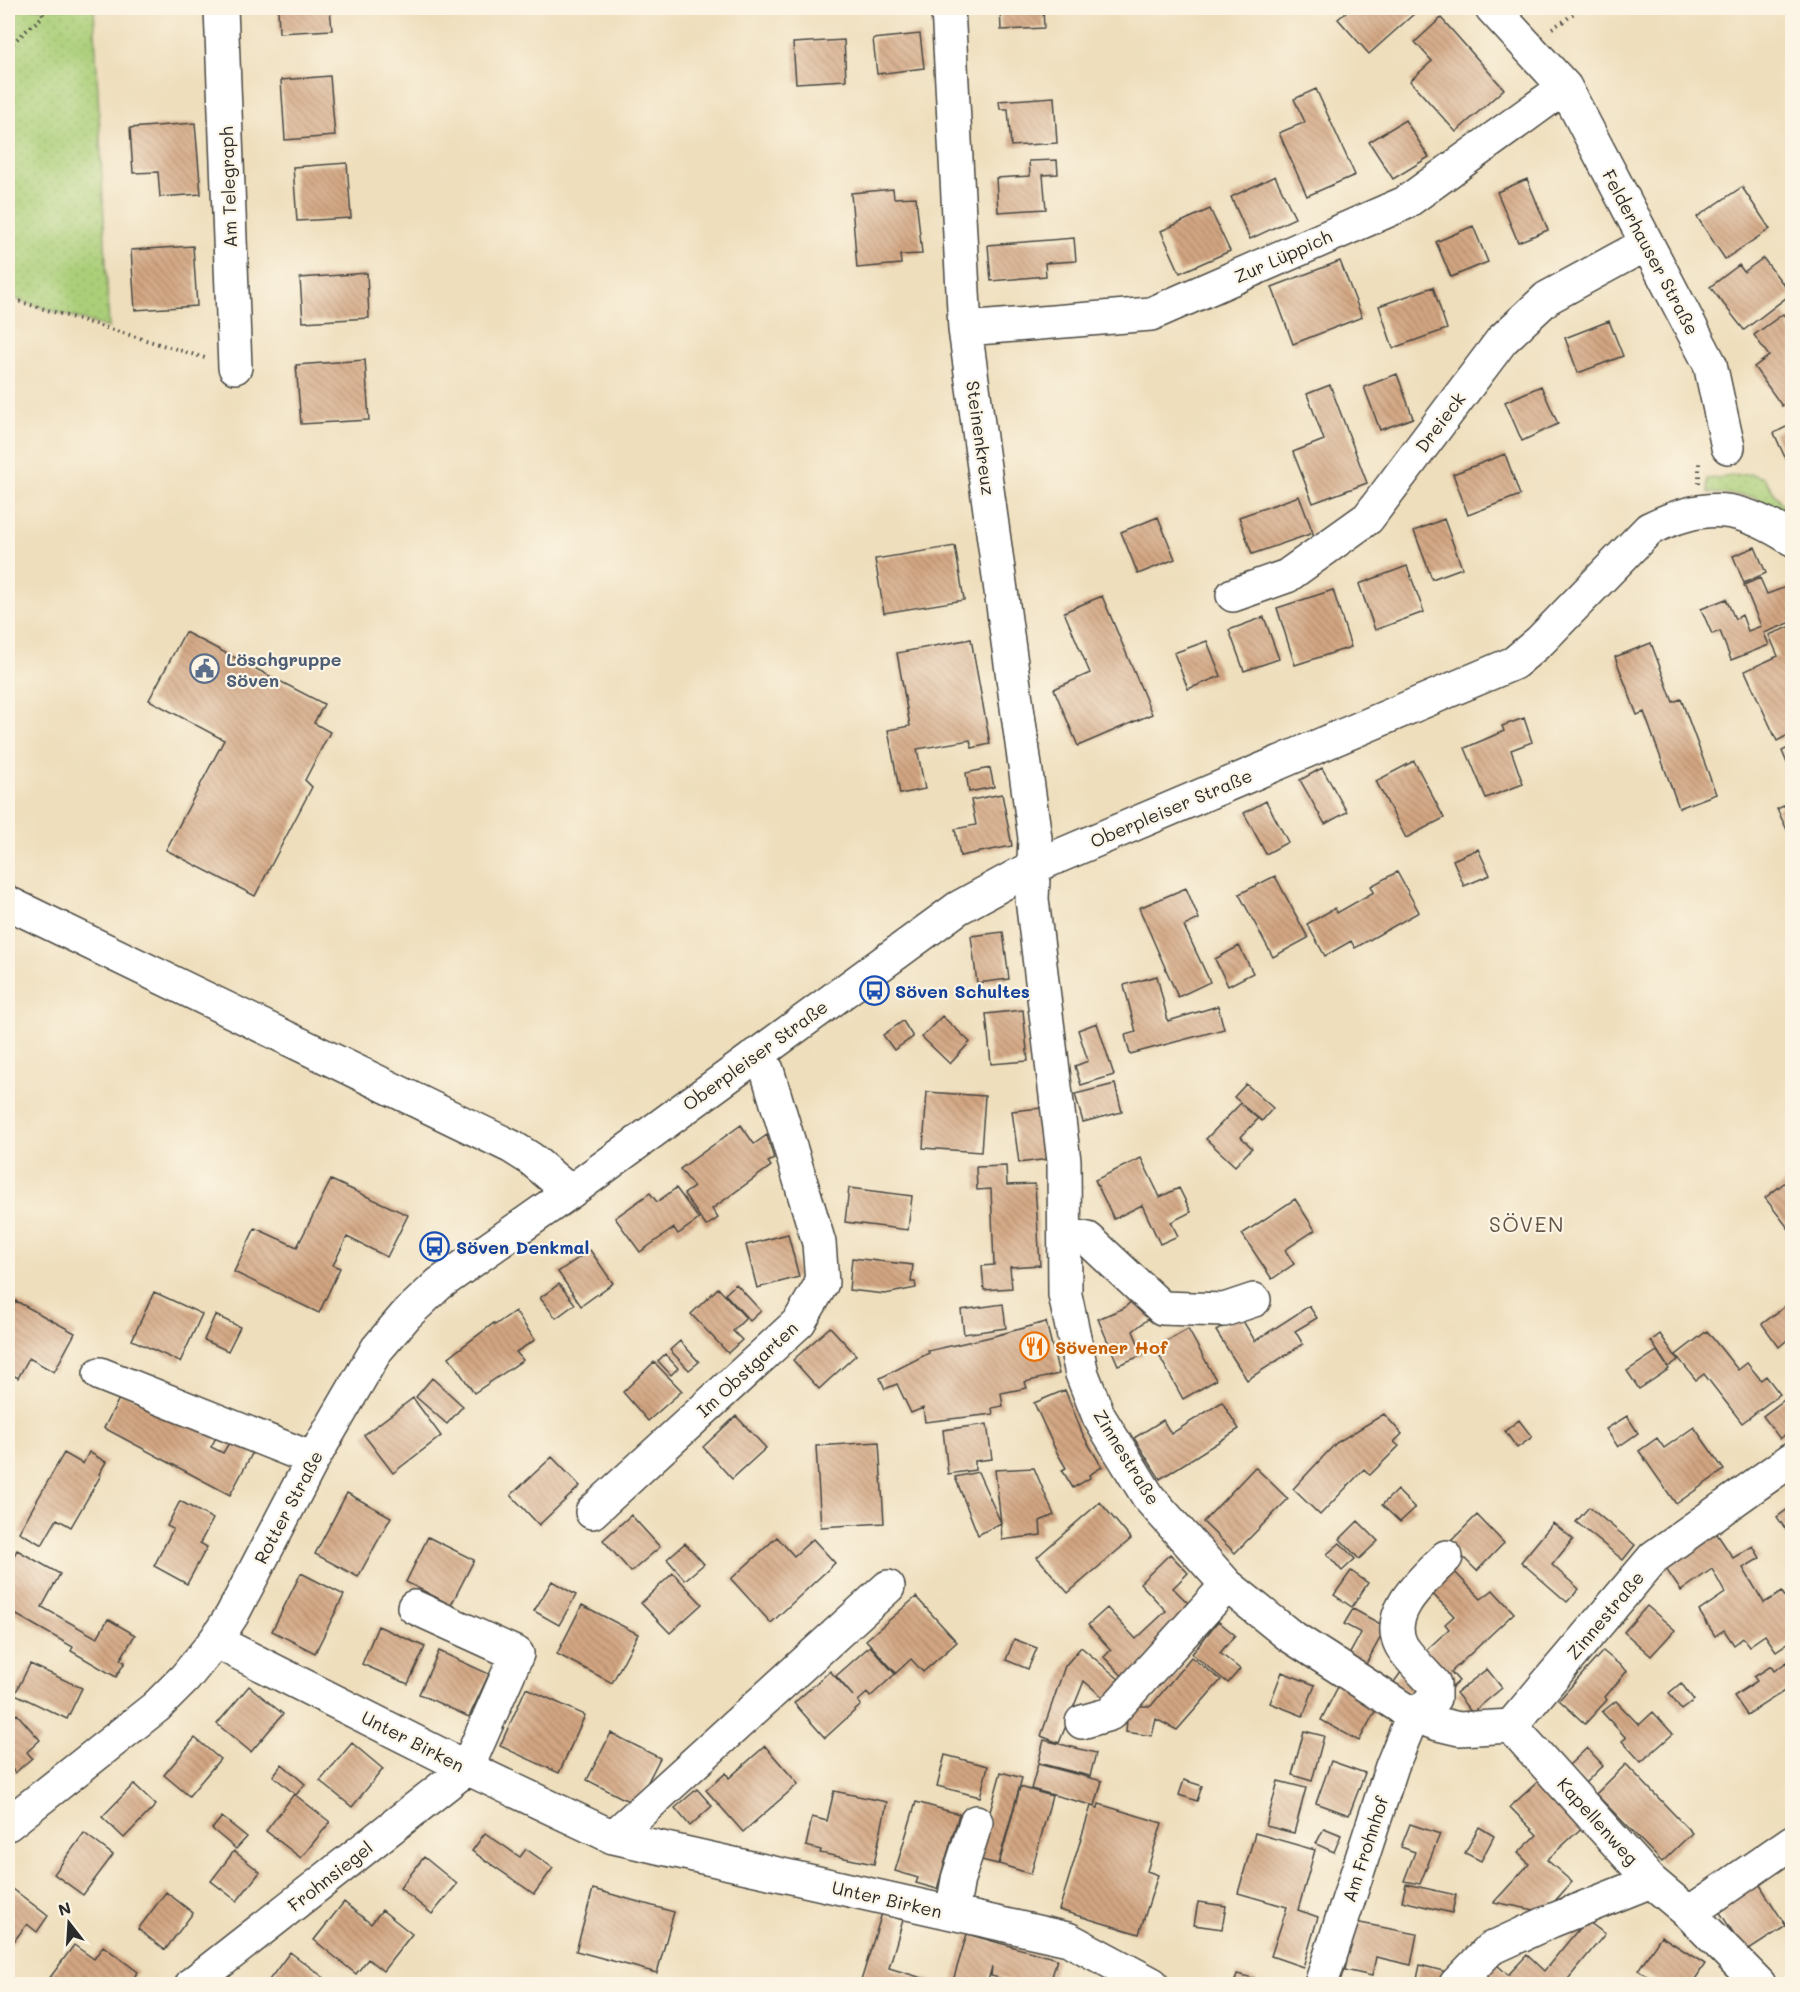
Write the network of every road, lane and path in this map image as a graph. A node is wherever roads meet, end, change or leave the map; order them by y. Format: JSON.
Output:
{"nodes":[{"id":1,"x":42,"y":8,"type":"edge"},
{"id":2,"x":221,"y":8,"type":"edge"},
{"id":3,"x":948,"y":8,"type":"edge"},
{"id":4,"x":1492,"y":8,"type":"edge"},
{"id":5,"x":8,"y":47,"type":"edge"},
{"id":6,"x":1565,"y":87,"type":"junction"},
{"id":7,"x":1646,"y":244,"type":"junction"},
{"id":8,"x":8,"y":298,"type":"edge"},
{"id":9,"x":965,"y":329,"type":"junction"},
{"id":10,"x":235,"y":367,"type":"joint"},
{"id":11,"x":1728,"y":447,"type":"joint"},
{"id":12,"x":1699,"y":512,"type":"junction"},
{"id":13,"x":1792,"y":539,"type":"edge"},
{"id":14,"x":1233,"y":595,"type":"dead end"},
{"id":15,"x":1033,"y":867,"type":"junction"},
{"id":16,"x":8,"y":903,"type":"edge"},
{"id":17,"x":756,"y":1055,"type":"junction"},
{"id":18,"x":570,"y":1192,"type":"junction"},
{"id":19,"x":1066,"y":1235,"type":"junction"},
{"id":20,"x":1254,"y":1300,"type":"dead end"},
{"id":21,"x":100,"y":1374,"type":"dead end"},
{"id":22,"x":313,"y":1459,"type":"junction"},
{"id":23,"x":1792,"y":1459,"type":"edge"},
{"id":24,"x":592,"y":1512,"type":"dead end"},
{"id":25,"x":1446,"y":1557,"type":"dead end"},
{"id":26,"x":1227,"y":1585,"type":"junction"},
{"id":27,"x":888,"y":1587,"type":"dead end"},
{"id":28,"x":414,"y":1607,"type":"dead end"},
{"id":29,"x":215,"y":1641,"type":"junction"},
{"id":30,"x":1413,"y":1714,"type":"junction"},
{"id":31,"x":1082,"y":1722,"type":"dead end"},
{"id":32,"x":1511,"y":1726,"type":"junction"},
{"id":33,"x":467,"y":1768,"type":"junction"},
{"id":34,"x":976,"y":1822,"type":"dead end"},
{"id":35,"x":8,"y":1824,"type":"edge"},
{"id":36,"x":613,"y":1837,"type":"junction"},
{"id":37,"x":1792,"y":1842,"type":"edge"},
{"id":38,"x":1651,"y":1881,"type":"junction"},
{"id":39,"x":1689,"y":1912,"type":"junction"},
{"id":40,"x":952,"y":1913,"type":"junction"},
{"id":41,"x":192,"y":1984,"type":"edge"},
{"id":42,"x":1152,"y":1984,"type":"edge"},
{"id":43,"x":1321,"y":1984,"type":"edge"},
{"id":44,"x":1456,"y":1984,"type":"edge"},
{"id":45,"x":1759,"y":1984,"type":"edge"}],
"edges":[{"from":1,"to":5,"type":"path"},
{"from":2,"to":10,"type":"street","name":"Am Telegraph"},
{"from":3,"to":9,"type":"street","name":"Steinenkreuz"},
{"from":4,"to":6,"type":"street","name":"Felderhauser Straße"},
{"from":6,"to":7,"type":"street","name":"Felderhauser Straße"},
{"from":6,"to":9,"type":"street","name":"Zur Lüppich"},
{"from":7,"to":11,"type":"street","name":"Felderhauser Straße"},
{"from":7,"to":14,"type":"street","name":"Dreieck"},
{"from":8,"to":10,"type":"path"},
{"from":9,"to":15,"type":"street","name":"Steinenkreuz"},
{"from":11,"to":12,"type":"path"},
{"from":12,"to":13,"type":"street","name":"Oberpleiser Straße"},
{"from":12,"to":15,"type":"street","name":"Oberpleiser Straße"},
{"from":15,"to":17,"type":"street","name":"Oberpleiser Straße"},
{"from":15,"to":19,"type":"street","name":"Zinnestraße"},
{"from":16,"to":18,"type":"street"},
{"from":17,"to":18,"type":"street","name":"Oberpleiser Straße"},
{"from":17,"to":24,"type":"street","name":"Im Obstgarten"},
{"from":18,"to":22,"type":"street","name":"Rotter Straße"},
{"from":19,"to":20,"type":"street"},
{"from":19,"to":26,"type":"street","name":"Zinnestraße"},
{"from":21,"to":22,"type":"street"},
{"from":22,"to":29,"type":"street","name":"Rotter Straße"},
{"from":23,"to":32,"type":"street","name":"Zinnestraße"},
{"from":25,"to":30,"type":"street"},
{"from":26,"to":30,"type":"street","name":"Zinnestraße"},
{"from":26,"to":31,"type":"street"},
{"from":27,"to":36,"type":"street"},
{"from":28,"to":33,"type":"street"},
{"from":29,"to":33,"type":"street","name":"Unter Birken"},
{"from":29,"to":35,"type":"street","name":"Rotter Straße"},
{"from":30,"to":32,"type":"street","name":"Zinnestraße"},
{"from":30,"to":43,"type":"street","name":"Am Frohnhof"},
{"from":32,"to":38,"type":"street","name":"Kapellenweg"},
{"from":33,"to":36,"type":"street","name":"Unter Birken"},
{"from":33,"to":41,"type":"street","name":"Frohnsiegel"},
{"from":34,"to":40,"type":"street"},
{"from":36,"to":40,"type":"street","name":"Unter Birken"},
{"from":37,"to":39,"type":"street"},
{"from":38,"to":39,"type":"street","name":"Kapellenweg"},
{"from":38,"to":44,"type":"street"},
{"from":39,"to":45,"type":"street","name":"Kapellenweg"},
{"from":40,"to":42,"type":"street","name":"Unter Birken"}]}
